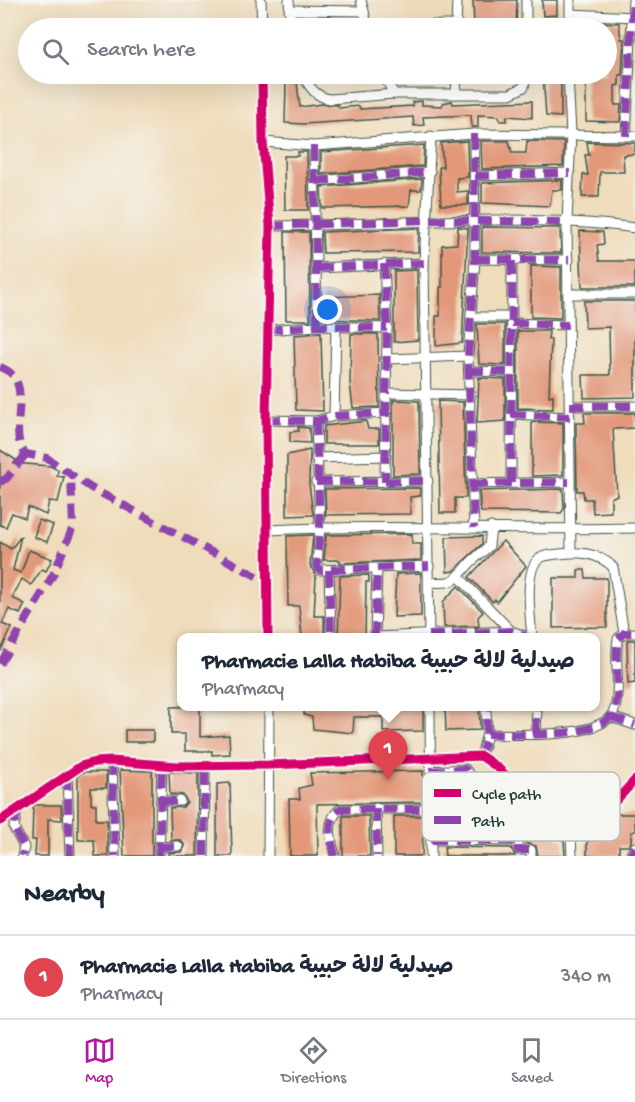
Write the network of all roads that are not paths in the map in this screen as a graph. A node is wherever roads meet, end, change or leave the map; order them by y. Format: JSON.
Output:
{"nodes":[{"id":1,"x":261,"y":0,"type":"edge"},
{"id":2,"x":362,"y":0,"type":"edge"},
{"id":3,"x":457,"y":0,"type":"edge"},
{"id":4,"x":526,"y":0,"type":"edge"},
{"id":5,"x":570,"y":0,"type":"edge"},
{"id":6,"x":633,"y":0,"type":"edge"},
{"id":7,"x":289,"y":5,"type":"edge"},
{"id":8,"x":364,"y":11,"type":"junction"},
{"id":9,"x":571,"y":14,"type":"junction"},
{"id":10,"x":634,"y":17,"type":"edge"},
{"id":11,"x":262,"y":18,"type":"edge"},
{"id":12,"x":366,"y":18,"type":"edge"},
{"id":13,"x":456,"y":18,"type":"edge"},
{"id":14,"x":526,"y":18,"type":"edge"},
{"id":15,"x":571,"y":18,"type":"edge"},
{"id":16,"x":262,"y":84,"type":"edge"},
{"id":17,"x":310,"y":84,"type":"edge"},
{"id":18,"x":388,"y":84,"type":"edge"},
{"id":19,"x":456,"y":84,"type":"edge"},
{"id":20,"x":524,"y":84,"type":"edge"},
{"id":21,"x":568,"y":84,"type":"edge"},
{"id":22,"x":394,"y":94,"type":"junction"},
{"id":23,"x":456,"y":94,"type":"junction"},
{"id":24,"x":631,"y":103,"type":"edge"},
{"id":25,"x":474,"y":134,"type":"junction"},
{"id":26,"x":571,"y":134,"type":"junction"},
{"id":27,"x":431,"y":136,"type":"junction"},
{"id":28,"x":630,"y":136,"type":"edge"},
{"id":29,"x":263,"y":142,"type":"junction"},
{"id":30,"x":314,"y":146,"type":"junction"},
{"id":31,"x":430,"y":172,"type":"junction"},
{"id":32,"x":570,"y":173,"type":"junction"},
{"id":33,"x":475,"y":176,"type":"junction"},
{"id":34,"x":316,"y":181,"type":"junction"},
{"id":35,"x":427,"y":220,"type":"junction"},
{"id":36,"x":473,"y":222,"type":"junction"},
{"id":37,"x":567,"y":222,"type":"junction"},
{"id":38,"x":270,"y":226,"type":"junction"},
{"id":39,"x":316,"y":226,"type":"junction"},
{"id":40,"x":635,"y":228,"type":"edge"},
{"id":41,"x":475,"y":259,"type":"junction"},
{"id":42,"x":512,"y":259,"type":"junction"},
{"id":43,"x":569,"y":260,"type":"junction"},
{"id":44,"x":424,"y":263,"type":"junction"},
{"id":45,"x":384,"y":264,"type":"junction"},
{"id":46,"x":317,"y":267,"type":"junction"},
{"id":47,"x":568,"y":294,"type":"junction"},
{"id":48,"x":635,"y":294,"type":"edge"},
{"id":49,"x":471,"y":317,"type":"junction"},
{"id":50,"x":512,"y":320,"type":"junction"},
{"id":51,"x":568,"y":325,"type":"junction"},
{"id":52,"x":317,"y":326,"type":"junction"},
{"id":53,"x":336,"y":327,"type":"junction"},
{"id":54,"x":387,"y":328,"type":"junction"},
{"id":55,"x":267,"y":330,"type":"junction"},
{"id":56,"x":468,"y":356,"type":"junction"},
{"id":57,"x":426,"y":358,"type":"junction"},
{"id":58,"x":388,"y":359,"type":"junction"},
{"id":59,"x":469,"y":371,"type":"junction"},
{"id":60,"x":511,"y":372,"type":"junction"},
{"id":61,"x":387,"y":393,"type":"junction"},
{"id":62,"x":427,"y":393,"type":"junction"},
{"id":63,"x":471,"y":394,"type":"junction"},
{"id":64,"x":570,"y":406,"type":"junction"},
{"id":65,"x":635,"y":406,"type":"edge"},
{"id":66,"x":387,"y":413,"type":"junction"},
{"id":67,"x":511,"y":414,"type":"junction"},
{"id":68,"x":334,"y":416,"type":"junction"},
{"id":69,"x":570,"y":417,"type":"junction"},
{"id":70,"x":266,"y":420,"type":"junction"},
{"id":71,"x":316,"y":421,"type":"junction"},
{"id":72,"x":386,"y":456,"type":"junction"},
{"id":73,"x":316,"y":458,"type":"junction"},
{"id":74,"x":428,"y":481,"type":"junction"},
{"id":75,"x":316,"y":482,"type":"junction"},
{"id":76,"x":385,"y":482,"type":"junction"},
{"id":77,"x":569,"y":482,"type":"junction"},
{"id":78,"x":512,"y":483,"type":"junction"},
{"id":79,"x":473,"y":484,"type":"junction"},
{"id":80,"x":428,"y":526,"type":"junction"},
{"id":81,"x":320,"y":527,"type":"junction"},
{"id":82,"x":491,"y":527,"type":"junction"},
{"id":83,"x":474,"y":528,"type":"junction"},
{"id":84,"x":635,"y":528,"type":"edge"},
{"id":85,"x":571,"y":529,"type":"junction"},
{"id":86,"x":268,"y":530,"type":"junction"},
{"id":87,"x":571,"y":553,"type":"junction"},
{"id":88,"x":429,"y":566,"type":"junction"},
{"id":89,"x":377,"y":569,"type":"junction"},
{"id":90,"x":329,"y":570,"type":"junction"},
{"id":91,"x":460,"y":578,"type":"junction"},
{"id":92,"x":429,"y":582,"type":"junction"},
{"id":93,"x":511,"y":631,"type":"junction"},
{"id":94,"x":268,"y":633,"type":"edge"},
{"id":95,"x":330,"y":633,"type":"edge"},
{"id":96,"x":375,"y":633,"type":"edge"},
{"id":97,"x":429,"y":633,"type":"edge"},
{"id":98,"x":498,"y":633,"type":"edge"},
{"id":99,"x":517,"y":633,"type":"edge"},
{"id":100,"x":531,"y":633,"type":"edge"},
{"id":101,"x":624,"y":633,"type":"junction"},
{"id":102,"x":635,"y":633,"type":"edge"},
{"id":103,"x":269,"y":711,"type":"edge"},
{"id":104,"x":430,"y":711,"type":"edge"},
{"id":105,"x":486,"y":711,"type":"edge"},
{"id":106,"x":537,"y":711,"type":"edge"},
{"id":107,"x":611,"y":717,"type":"junction"},
{"id":108,"x":635,"y":725,"type":"edge"},
{"id":109,"x":536,"y":733,"type":"junction"},
{"id":110,"x":487,"y":734,"type":"junction"},
{"id":111,"x":481,"y":756,"type":"junction"},
{"id":112,"x":430,"y":760,"type":"junction"},
{"id":113,"x":112,"y":761,"type":"junction"},
{"id":114,"x":162,"y":765,"type":"junction"},
{"id":115,"x":269,"y":765,"type":"junction"},
{"id":116,"x":205,"y":766,"type":"junction"},
{"id":117,"x":430,"y":771,"type":"joint"},
{"id":118,"x":467,"y":772,"type":"edge"},
{"id":119,"x":502,"y":772,"type":"edge"},
{"id":120,"x":68,"y":775,"type":"junction"},
{"id":121,"x":635,"y":780,"type":"edge"},
{"id":122,"x":620,"y":796,"type":"edge"},
{"id":123,"x":161,"y":801,"type":"junction"},
{"id":124,"x":180,"y":801,"type":"dead end"},
{"id":125,"x":376,"y":808,"type":"junction"},
{"id":126,"x":17,"y":809,"type":"junction"},
{"id":127,"x":422,"y":809,"type":"edge"},
{"id":128,"x":0,"y":821,"type":"edge"},
{"id":129,"x":518,"y":841,"type":"edge"},
{"id":130,"x":571,"y":841,"type":"edge"},
{"id":131,"x":178,"y":846,"type":"dead end"},
{"id":132,"x":635,"y":847,"type":"edge"},
{"id":133,"x":159,"y":851,"type":"edge"},
{"id":134,"x":22,"y":856,"type":"edge"},
{"id":135,"x":70,"y":856,"type":"edge"},
{"id":136,"x":115,"y":856,"type":"edge"},
{"id":137,"x":204,"y":856,"type":"edge"},
{"id":138,"x":268,"y":856,"type":"edge"},
{"id":139,"x":335,"y":856,"type":"edge"},
{"id":140,"x":377,"y":856,"type":"edge"},
{"id":141,"x":531,"y":856,"type":"edge"},
{"id":142,"x":572,"y":856,"type":"edge"},
{"id":143,"x":630,"y":856,"type":"edge"}],
"edges":[{"from":1,"to":11,"type":"street"},
{"from":2,"to":8,"type":"street"},
{"from":3,"to":13,"type":"street"},
{"from":4,"to":14,"type":"street"},
{"from":5,"to":9,"type":"street"},
{"from":6,"to":10,"type":"street"},
{"from":7,"to":8,"type":"street"},
{"from":8,"to":12,"type":"street"},
{"from":9,"to":10,"type":"street"},
{"from":9,"to":15,"type":"street"},
{"from":10,"to":24,"type":"street"},
{"from":16,"to":29,"type":"street"},
{"from":17,"to":22,"type":"street"},
{"from":18,"to":22,"type":"street"},
{"from":19,"to":23,"type":"street"},
{"from":20,"to":23,"type":"street"},
{"from":21,"to":26,"type":"street"},
{"from":22,"to":23,"type":"street"},
{"from":24,"to":28,"type":"street"},
{"from":25,"to":26,"type":"street"},
{"from":25,"to":27,"type":"street"},
{"from":25,"to":33,"type":"street"},
{"from":26,"to":28,"type":"street"},
{"from":26,"to":32,"type":"street"},
{"from":27,"to":30,"type":"street"},
{"from":27,"to":31,"type":"street"},
{"from":29,"to":30,"type":"street"},
{"from":29,"to":38,"type":"street"},
{"from":30,"to":34,"type":"street"},
{"from":31,"to":34,"type":"street"},
{"from":31,"to":35,"type":"street"},
{"from":32,"to":33,"type":"street"},
{"from":32,"to":37,"type":"street"},
{"from":33,"to":36,"type":"street"},
{"from":34,"to":39,"type":"street"},
{"from":35,"to":36,"type":"street"},
{"from":35,"to":39,"type":"street"},
{"from":35,"to":44,"type":"street"},
{"from":36,"to":37,"type":"street"},
{"from":36,"to":41,"type":"street"},
{"from":37,"to":40,"type":"street"},
{"from":37,"to":43,"type":"street"},
{"from":38,"to":39,"type":"street"},
{"from":38,"to":55,"type":"street"},
{"from":39,"to":46,"type":"street"},
{"from":41,"to":42,"type":"street"},
{"from":41,"to":49,"type":"street"},
{"from":42,"to":43,"type":"street"},
{"from":42,"to":50,"type":"street"},
{"from":43,"to":47,"type":"street"},
{"from":44,"to":45,"type":"street"},
{"from":44,"to":57,"type":"street"},
{"from":45,"to":46,"type":"street"},
{"from":45,"to":54,"type":"street"},
{"from":46,"to":52,"type":"street"},
{"from":47,"to":48,"type":"street"},
{"from":47,"to":51,"type":"street"},
{"from":49,"to":50,"type":"street"},
{"from":49,"to":56,"type":"street"},
{"from":50,"to":51,"type":"street"},
{"from":50,"to":60,"type":"street"},
{"from":51,"to":64,"type":"street"},
{"from":52,"to":53,"type":"street"},
{"from":52,"to":55,"type":"street"},
{"from":53,"to":54,"type":"street"},
{"from":53,"to":68,"type":"street"},
{"from":54,"to":58,"type":"street"},
{"from":55,"to":70,"type":"street"},
{"from":56,"to":57,"type":"street"},
{"from":56,"to":59,"type":"street"},
{"from":57,"to":58,"type":"street"},
{"from":57,"to":62,"type":"street"},
{"from":58,"to":61,"type":"street"},
{"from":59,"to":60,"type":"street"},
{"from":59,"to":63,"type":"street"},
{"from":60,"to":67,"type":"street"},
{"from":61,"to":62,"type":"street"},
{"from":61,"to":66,"type":"street"},
{"from":62,"to":63,"type":"street"},
{"from":62,"to":74,"type":"street"},
{"from":63,"to":79,"type":"street"},
{"from":64,"to":65,"type":"street"},
{"from":64,"to":69,"type":"street"},
{"from":66,"to":68,"type":"street"},
{"from":66,"to":72,"type":"street"},
{"from":67,"to":69,"type":"street"},
{"from":67,"to":78,"type":"street"},
{"from":68,"to":71,"type":"street"},
{"from":69,"to":77,"type":"street"},
{"from":70,"to":71,"type":"street"},
{"from":70,"to":86,"type":"street"},
{"from":71,"to":73,"type":"street"},
{"from":72,"to":73,"type":"street"},
{"from":72,"to":76,"type":"street"},
{"from":73,"to":75,"type":"street"},
{"from":74,"to":76,"type":"street"},
{"from":74,"to":80,"type":"street"},
{"from":75,"to":76,"type":"street"},
{"from":75,"to":81,"type":"street"},
{"from":77,"to":78,"type":"street"},
{"from":77,"to":85,"type":"street"},
{"from":78,"to":79,"type":"street"},
{"from":79,"to":83,"type":"street"},
{"from":80,"to":81,"type":"street"},
{"from":80,"to":83,"type":"street"},
{"from":80,"to":88,"type":"street"},
{"from":81,"to":86,"type":"street"},
{"from":81,"to":90,"type":"street"},
{"from":82,"to":83,"type":"street"},
{"from":82,"to":85,"type":"street"},
{"from":82,"to":91,"type":"street"},
{"from":84,"to":85,"type":"street"},
{"from":85,"to":87,"type":"street"},
{"from":86,"to":94,"type":"street"},
{"from":87,"to":100,"type":"street"},
{"from":87,"to":101,"type":"street"},
{"from":88,"to":89,"type":"street"},
{"from":88,"to":92,"type":"street"},
{"from":89,"to":90,"type":"street"},
{"from":89,"to":96,"type":"street"},
{"from":90,"to":95,"type":"street"},
{"from":91,"to":92,"type":"street"},
{"from":91,"to":93,"type":"street"},
{"from":92,"to":97,"type":"street"},
{"from":93,"to":98,"type":"street"},
{"from":93,"to":99,"type":"street"},
{"from":101,"to":102,"type":"street"},
{"from":101,"to":107,"type":"street"},
{"from":103,"to":115,"type":"street"},
{"from":104,"to":112,"type":"street"},
{"from":105,"to":110,"type":"street"},
{"from":106,"to":109,"type":"street"},
{"from":107,"to":108,"type":"street"},
{"from":107,"to":109,"type":"street"},
{"from":109,"to":110,"type":"street"},
{"from":110,"to":111,"type":"street"},
{"from":111,"to":112,"type":"street"},
{"from":111,"to":119,"type":"street"},
{"from":112,"to":115,"type":"street"},
{"from":112,"to":117,"type":"street"},
{"from":113,"to":114,"type":"street"},
{"from":113,"to":120,"type":"street"},
{"from":113,"to":136,"type":"street"},
{"from":114,"to":116,"type":"street"},
{"from":114,"to":123,"type":"street"},
{"from":115,"to":116,"type":"street"},
{"from":115,"to":138,"type":"street"},
{"from":116,"to":137,"type":"street"},
{"from":117,"to":118,"type":"street"},
{"from":120,"to":126,"type":"street"},
{"from":120,"to":135,"type":"street"},
{"from":121,"to":122,"type":"street"},
{"from":123,"to":124,"type":"street"},
{"from":123,"to":133,"type":"street"},
{"from":125,"to":127,"type":"street"},
{"from":125,"to":139,"type":"street"},
{"from":125,"to":140,"type":"street"},
{"from":126,"to":128,"type":"street"},
{"from":126,"to":134,"type":"street"},
{"from":129,"to":141,"type":"street"},
{"from":130,"to":142,"type":"street"},
{"from":131,"to":133,"type":"street"},
{"from":132,"to":143,"type":"street"}]}
